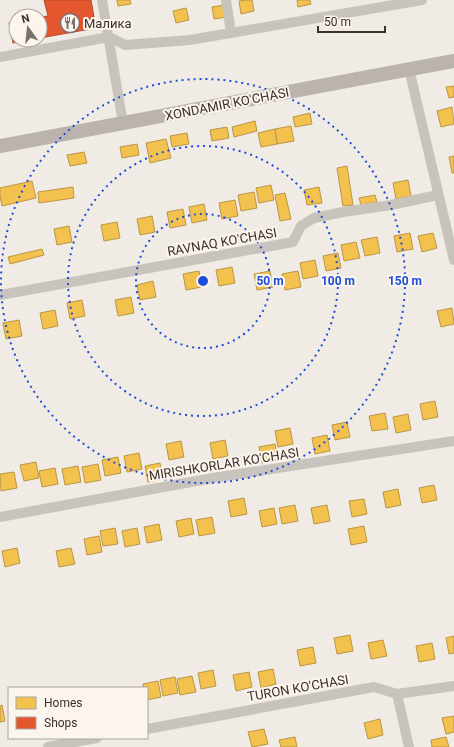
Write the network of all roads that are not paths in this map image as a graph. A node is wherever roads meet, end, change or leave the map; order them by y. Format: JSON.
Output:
{"nodes":[{"id":1,"x":102,"y":0,"type":"edge"},
{"id":2,"x":226,"y":0,"type":"edge"},
{"id":3,"x":422,"y":0,"type":"edge"},
{"id":4,"x":231,"y":33,"type":"junction"},
{"id":5,"x":109,"y":37,"type":"junction"},
{"id":6,"x":0,"y":58,"type":"edge"},
{"id":7,"x":454,"y":61,"type":"edge"},
{"id":8,"x":409,"y":69,"type":"junction"},
{"id":9,"x":123,"y":123,"type":"junction"},
{"id":10,"x":0,"y":146,"type":"edge"},
{"id":11,"x":438,"y":195,"type":"junction"},
{"id":12,"x":454,"y":260,"type":"edge"},
{"id":13,"x":0,"y":295,"type":"edge"},
{"id":14,"x":454,"y":441,"type":"edge"},
{"id":15,"x":0,"y":518,"type":"edge"},
{"id":16,"x":454,"y":686,"type":"edge"},
{"id":17,"x":398,"y":694,"type":"junction"},
{"id":18,"x":148,"y":729,"type":"edge"},
{"id":19,"x":92,"y":739,"type":"edge"},
{"id":20,"x":48,"y":747,"type":"edge"},
{"id":21,"x":409,"y":747,"type":"edge"}],
"edges":[{"from":1,"to":5,"type":"street"},
{"from":2,"to":4,"type":"street"},
{"from":3,"to":4,"type":"street"},
{"from":4,"to":5,"type":"street"},
{"from":5,"to":6,"type":"street"},
{"from":5,"to":9,"type":"street"},
{"from":7,"to":8,"type":"main road","name":"XONDAMIR KO'CHASI"},
{"from":8,"to":9,"type":"main road","name":"XONDAMIR KO'CHASI"},
{"from":8,"to":11,"type":"street"},
{"from":9,"to":10,"type":"main road","name":"XONDAMIR KO'CHASI"},
{"from":11,"to":12,"type":"street"},
{"from":11,"to":13,"type":"street","name":"RAVNAQ KO'CHASI"},
{"from":14,"to":15,"type":"street","name":"MIRISHKORLAR KO'CHASI"},
{"from":16,"to":17,"type":"street","name":"TURON KO'CHASI"},
{"from":17,"to":18,"type":"street","name":"TURON KO'CHASI"},
{"from":17,"to":21,"type":"street"},
{"from":19,"to":20,"type":"street"}]}
